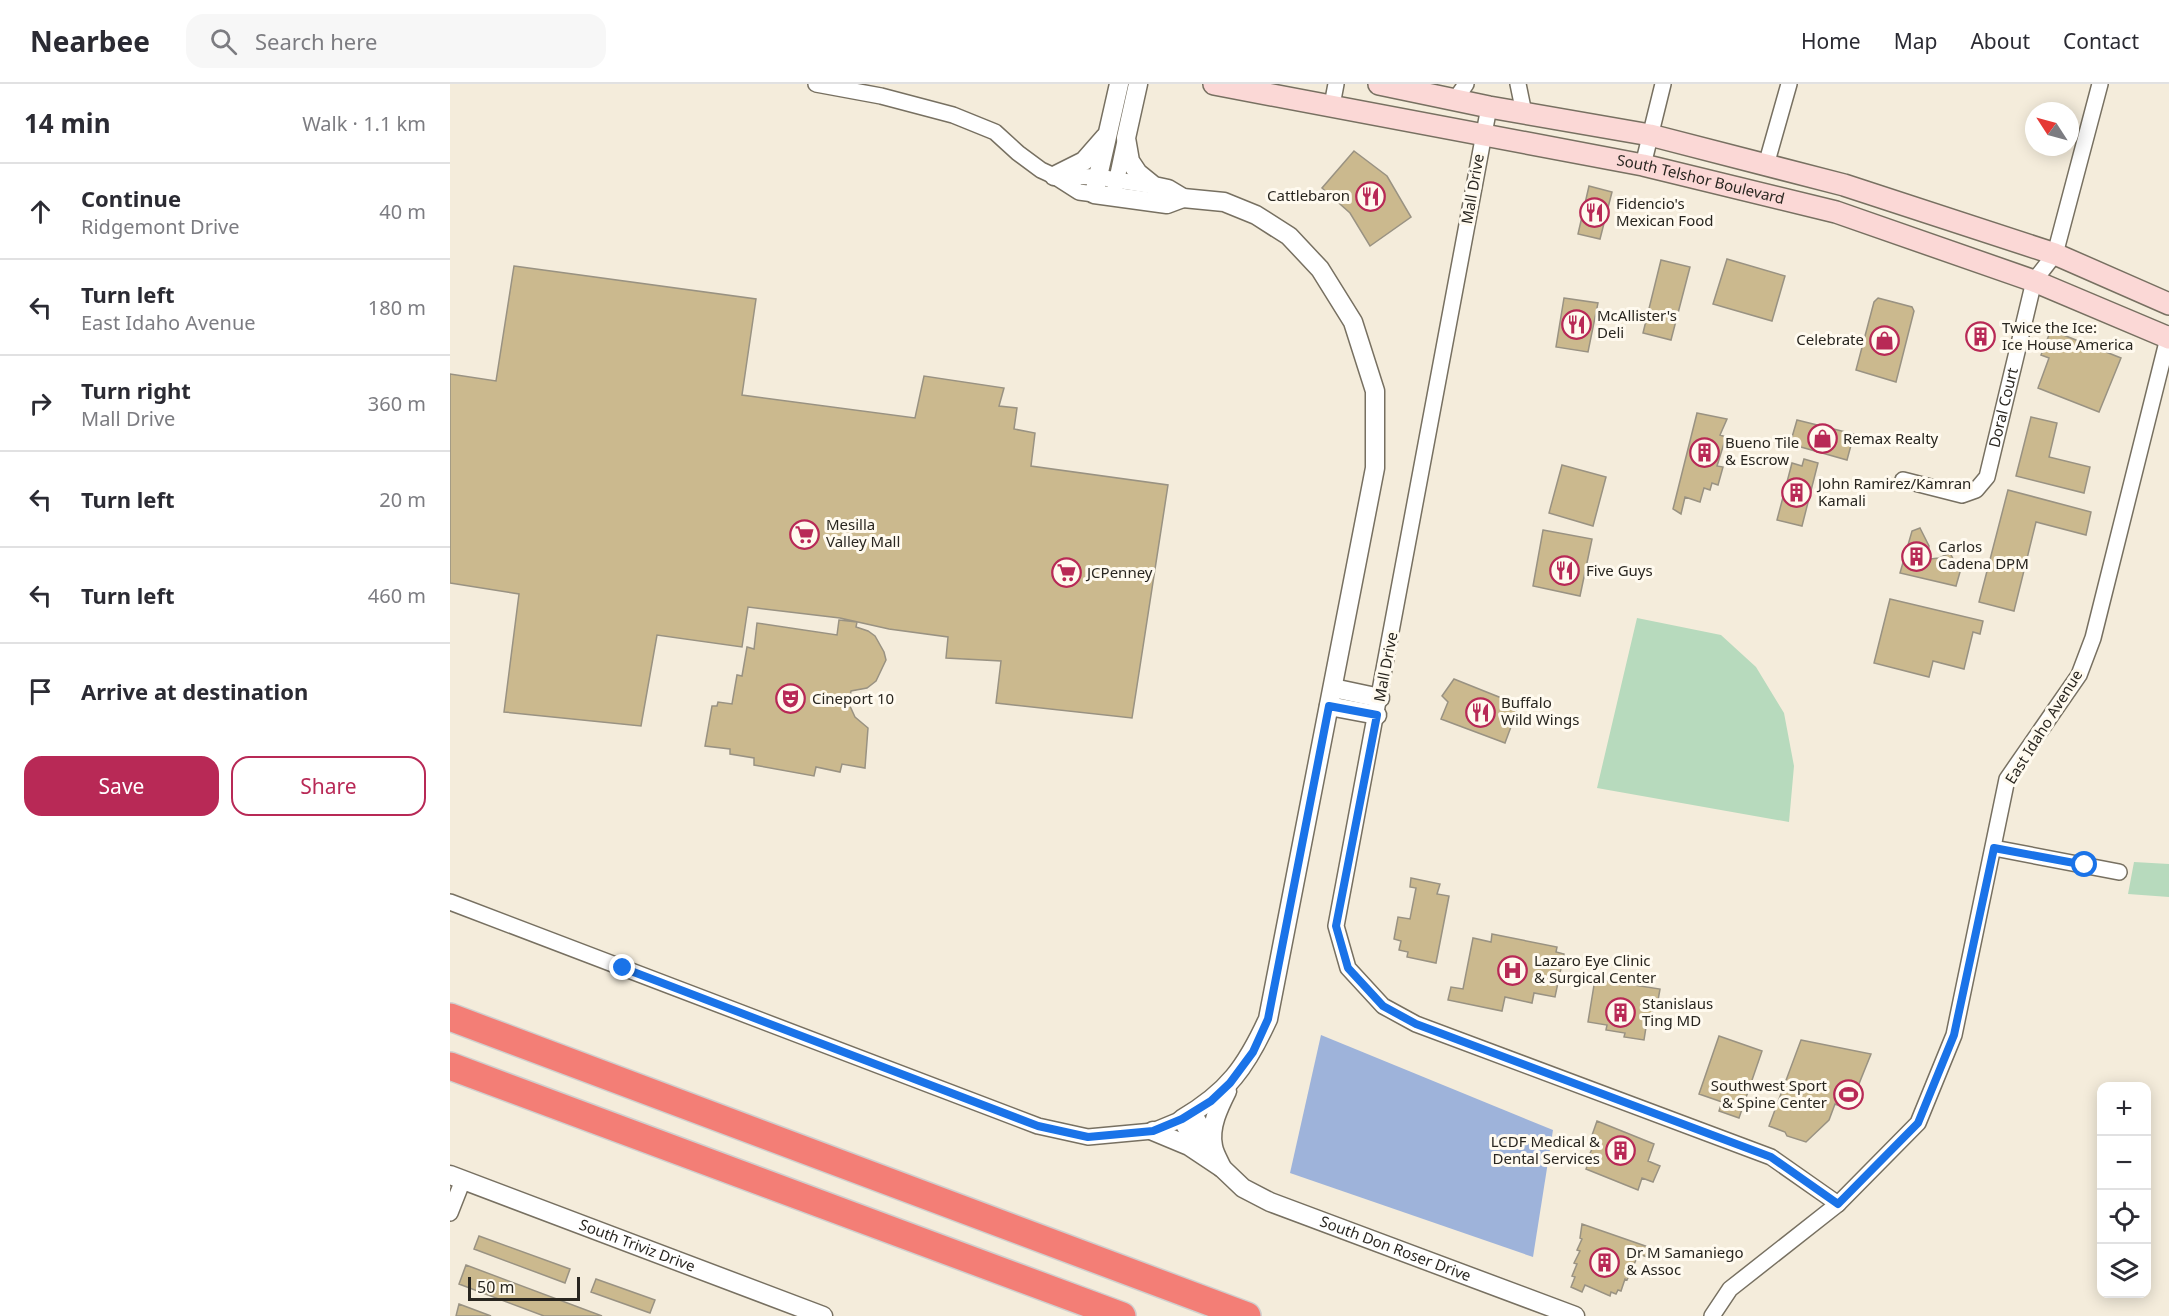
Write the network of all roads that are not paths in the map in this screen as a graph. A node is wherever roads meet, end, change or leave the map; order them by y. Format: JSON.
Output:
{"nodes":[{"id":1,"x":816,"y":84,"type":"edge"},
{"id":2,"x":1119,"y":84,"type":"edge"},
{"id":3,"x":1138,"y":84,"type":"edge"},
{"id":4,"x":1215,"y":84,"type":"edge"},
{"id":5,"x":1336,"y":84,"type":"edge"},
{"id":6,"x":1379,"y":84,"type":"edge"},
{"id":7,"x":1518,"y":84,"type":"edge"},
{"id":8,"x":1663,"y":84,"type":"edge"},
{"id":9,"x":1789,"y":84,"type":"edge"},
{"id":10,"x":2100,"y":84,"type":"edge"},
{"id":11,"x":1460,"y":92,"type":"edge"},
{"id":12,"x":1332,"y":105,"type":"junction"},
{"id":13,"x":1490,"y":107,"type":"junction"},
{"id":14,"x":1524,"y":113,"type":"junction"},
{"id":15,"x":1108,"y":133,"type":"junction"},
{"id":16,"x":1483,"y":134,"type":"junction"},
{"id":17,"x":1650,"y":135,"type":"junction"},
{"id":18,"x":1126,"y":138,"type":"junction"},
{"id":19,"x":1643,"y":165,"type":"junction"},
{"id":20,"x":1766,"y":165,"type":"junction"},
{"id":21,"x":1054,"y":176,"type":"junction"},
{"id":22,"x":1096,"y":185,"type":"junction"},
{"id":23,"x":1154,"y":186,"type":"junction"},
{"id":24,"x":1115,"y":188,"type":"junction"},
{"id":25,"x":1183,"y":198,"type":"junction"},
{"id":26,"x":2055,"y":254,"type":"junction"},
{"id":27,"x":2034,"y":281,"type":"junction"},
{"id":28,"x":2169,"y":304,"type":"edge"},
{"id":29,"x":2169,"y":337,"type":"edge"},
{"id":30,"x":1903,"y":480,"type":"dead end"},
{"id":31,"x":1333,"y":688,"type":"junction"},
{"id":32,"x":1329,"y":706,"type":"junction"},
{"id":33,"x":1378,"y":706,"type":"junction"},
{"id":34,"x":1994,"y":848,"type":"junction"},
{"id":35,"x":2119,"y":872,"type":"dead end"},
{"id":36,"x":450,"y":902,"type":"edge"},
{"id":37,"x":450,"y":1017,"type":"edge"},
{"id":38,"x":450,"y":1066,"type":"edge"},
{"id":39,"x":1230,"y":1083,"type":"junction"},
{"id":40,"x":1187,"y":1115,"type":"junction"},
{"id":41,"x":1153,"y":1131,"type":"junction"},
{"id":42,"x":1207,"y":1149,"type":"junction"},
{"id":43,"x":456,"y":1178,"type":"edge"},
{"id":44,"x":1838,"y":1204,"type":"junction"},
{"id":45,"x":450,"y":1213,"type":"edge"},
{"id":46,"x":823,"y":1316,"type":"edge"},
{"id":47,"x":1122,"y":1316,"type":"edge"},
{"id":48,"x":1247,"y":1316,"type":"edge"},
{"id":49,"x":1575,"y":1316,"type":"edge"},
{"id":50,"x":1712,"y":1316,"type":"edge"}],
"edges":[{"from":1,"to":21,"type":"street"},
{"from":2,"to":15,"type":"street"},
{"from":3,"to":18,"type":"street"},
{"from":4,"to":12,"type":"main road","name":"South Telshor Boulevard"},
{"from":5,"to":12,"type":"street"},
{"from":6,"to":11,"type":"main road","name":"South Telshor Boulevard"},
{"from":7,"to":14,"type":"street"},
{"from":8,"to":17,"type":"street"},
{"from":9,"to":20,"type":"street"},
{"from":10,"to":26,"type":"street"},
{"from":11,"to":13,"type":"main road","name":"South Telshor Boulevard"},
{"from":12,"to":16,"type":"main road","name":"South Telshor Boulevard"},
{"from":13,"to":14,"type":"main road","name":"South Telshor Boulevard"},
{"from":13,"to":16,"type":"street","name":"Mall Drive"},
{"from":14,"to":17,"type":"main road","name":"South Telshor Boulevard"},
{"from":15,"to":21,"type":"street"},
{"from":15,"to":22,"type":"street"},
{"from":16,"to":19,"type":"main road","name":"South Telshor Boulevard"},
{"from":16,"to":33,"type":"street","name":"Mall Drive"},
{"from":17,"to":19,"type":"street"},
{"from":17,"to":20,"type":"main road","name":"South Telshor Boulevard"},
{"from":18,"to":23,"type":"street"},
{"from":18,"to":24,"type":"street"},
{"from":19,"to":27,"type":"main road","name":"South Telshor Boulevard"},
{"from":20,"to":26,"type":"main road","name":"South Telshor Boulevard"},
{"from":21,"to":22,"type":"street"},
{"from":22,"to":24,"type":"street"},
{"from":23,"to":24,"type":"street"},
{"from":23,"to":25,"type":"street"},
{"from":24,"to":25,"type":"street"},
{"from":25,"to":31,"type":"street"},
{"from":26,"to":27,"type":"street","name":"Doral Court"},
{"from":26,"to":28,"type":"main road","name":"South Telshor Boulevard"},
{"from":27,"to":29,"type":"main road","name":"South Telshor Boulevard"},
{"from":27,"to":30,"type":"street","name":"Doral Court"},
{"from":29,"to":34,"type":"street","name":"East Idaho Avenue"},
{"from":31,"to":32,"type":"street"},
{"from":31,"to":33,"type":"street"},
{"from":32,"to":33,"type":"street"},
{"from":32,"to":39,"type":"street"},
{"from":33,"to":44,"type":"street","name":"Mall Drive"},
{"from":34,"to":35,"type":"street"},
{"from":34,"to":44,"type":"street","name":"East Idaho Avenue"},
{"from":36,"to":41,"type":"street"},
{"from":37,"to":48,"type":"highway"},
{"from":38,"to":47,"type":"highway"},
{"from":39,"to":40,"type":"street"},
{"from":39,"to":42,"type":"street"},
{"from":40,"to":41,"type":"street"},
{"from":40,"to":42,"type":"street","name":"South Don Roser Drive"},
{"from":41,"to":42,"type":"street"},
{"from":42,"to":49,"type":"street","name":"South Don Roser Drive"},
{"from":43,"to":45,"type":"street"},
{"from":43,"to":46,"type":"street","name":"South Triviz Drive"},
{"from":44,"to":50,"type":"street","name":"East Idaho Avenue"}]}
